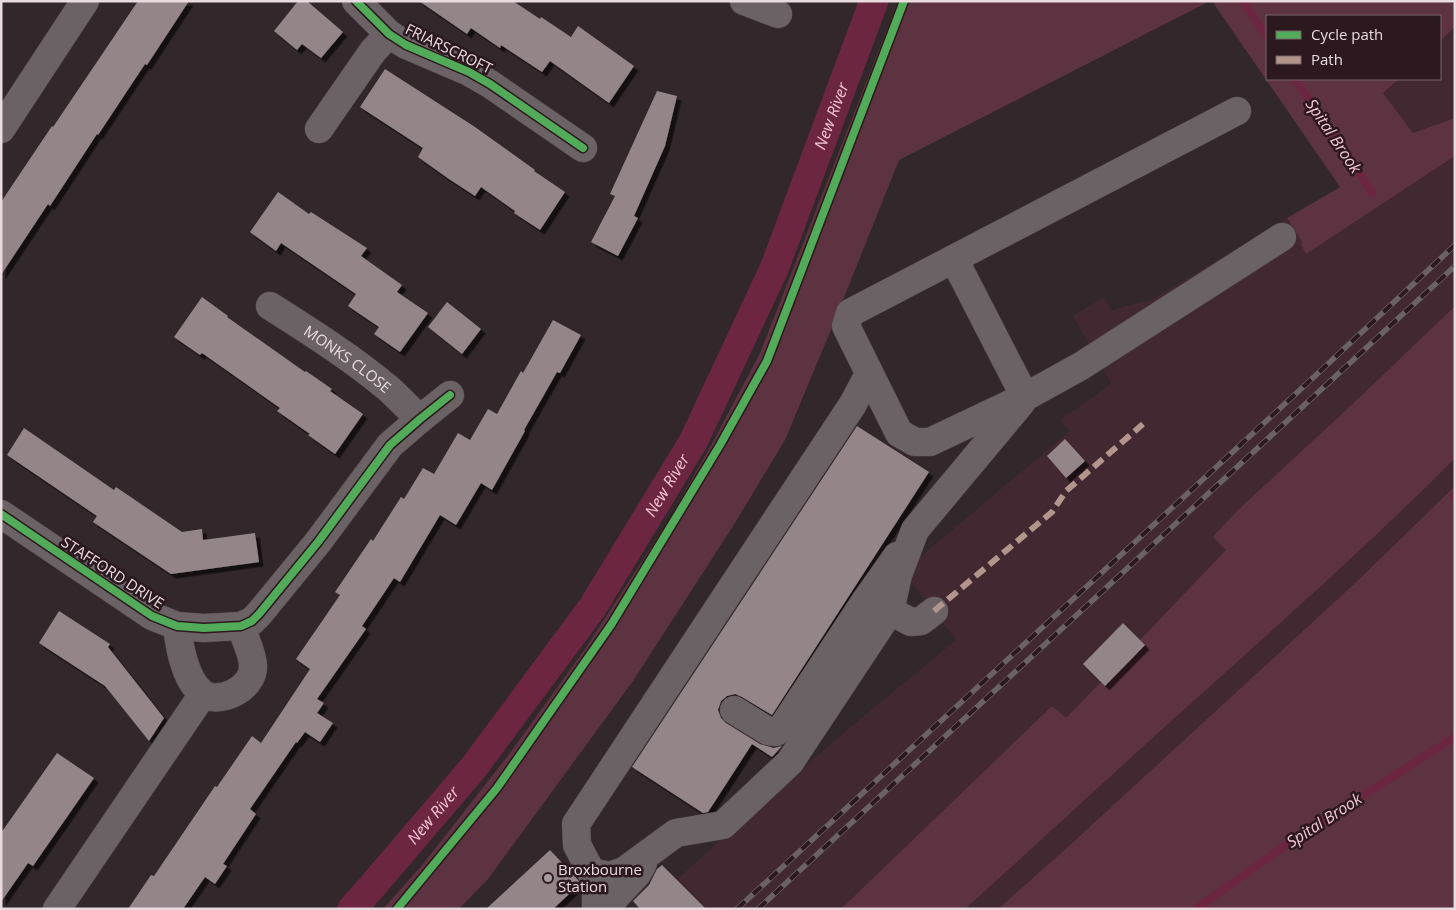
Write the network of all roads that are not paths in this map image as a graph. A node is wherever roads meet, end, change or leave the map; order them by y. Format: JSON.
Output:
{"nodes":[{"id":1,"x":85,"y":1,"type":"edge"},
{"id":2,"x":356,"y":1,"type":"edge"},
{"id":3,"x":744,"y":1,"type":"edge"},
{"id":4,"x":778,"y":14,"type":"dead end"},
{"id":5,"x":390,"y":34,"type":"junction"},
{"id":6,"x":1237,"y":111,"type":"dead end"},
{"id":7,"x":1,"y":129,"type":"edge"},
{"id":8,"x":319,"y":129,"type":"dead end"},
{"id":9,"x":583,"y":148,"type":"dead end"},
{"id":10,"x":1282,"y":237,"type":"dead end"},
{"id":11,"x":954,"y":258,"type":"junction"},
{"id":12,"x":270,"y":306,"type":"dead end"},
{"id":13,"x":869,"y":374,"type":"junction"},
{"id":14,"x":450,"y":395,"type":"dead end"},
{"id":15,"x":1025,"y":397,"type":"junction"},
{"id":16,"x":420,"y":418,"type":"junction"},
{"id":17,"x":1,"y":514,"type":"edge"},
{"id":18,"x":878,"y":605,"type":"junction"},
{"id":19,"x":934,"y":611,"type":"dead end"},
{"id":20,"x":177,"y":626,"type":"junction"},
{"id":21,"x":241,"y":626,"type":"junction"},
{"id":22,"x":203,"y":694,"type":"junction"},
{"id":23,"x":734,"y":710,"type":"dead end"},
{"id":24,"x":649,"y":853,"type":"junction"},
{"id":25,"x":591,"y":872,"type":"junction"},
{"id":26,"x":58,"y":909,"type":"edge"},
{"id":27,"x":596,"y":909,"type":"edge"},
{"id":28,"x":604,"y":909,"type":"edge"}],
"edges":[{"from":1,"to":7,"type":"street"},
{"from":2,"to":5,"type":"street","name":"FRIARSCROFT"},
{"from":3,"to":4,"type":"street"},
{"from":5,"to":8,"type":"street"},
{"from":5,"to":9,"type":"street","name":"FRIARSCROFT"},
{"from":6,"to":11,"type":"street"},
{"from":10,"to":15,"type":"street"},
{"from":11,"to":13,"type":"street"},
{"from":11,"to":15,"type":"street"},
{"from":12,"to":16,"type":"street","name":"MONKS CLOSE"},
{"from":13,"to":15,"type":"street"},
{"from":13,"to":25,"type":"street"},
{"from":14,"to":16,"type":"street"},
{"from":15,"to":18,"type":"street"},
{"from":16,"to":21,"type":"street"},
{"from":17,"to":20,"type":"street","name":"STAFFORD DRIVE"},
{"from":18,"to":19,"type":"street"},
{"from":18,"to":23,"type":"street"},
{"from":18,"to":24,"type":"street"},
{"from":20,"to":21,"type":"street","name":"STAFFORD DRIVE"},
{"from":20,"to":22,"type":"street"},
{"from":21,"to":22,"type":"street"},
{"from":22,"to":26,"type":"street"},
{"from":24,"to":25,"type":"street"},
{"from":24,"to":28,"type":"street"},
{"from":25,"to":27,"type":"street"}]}
